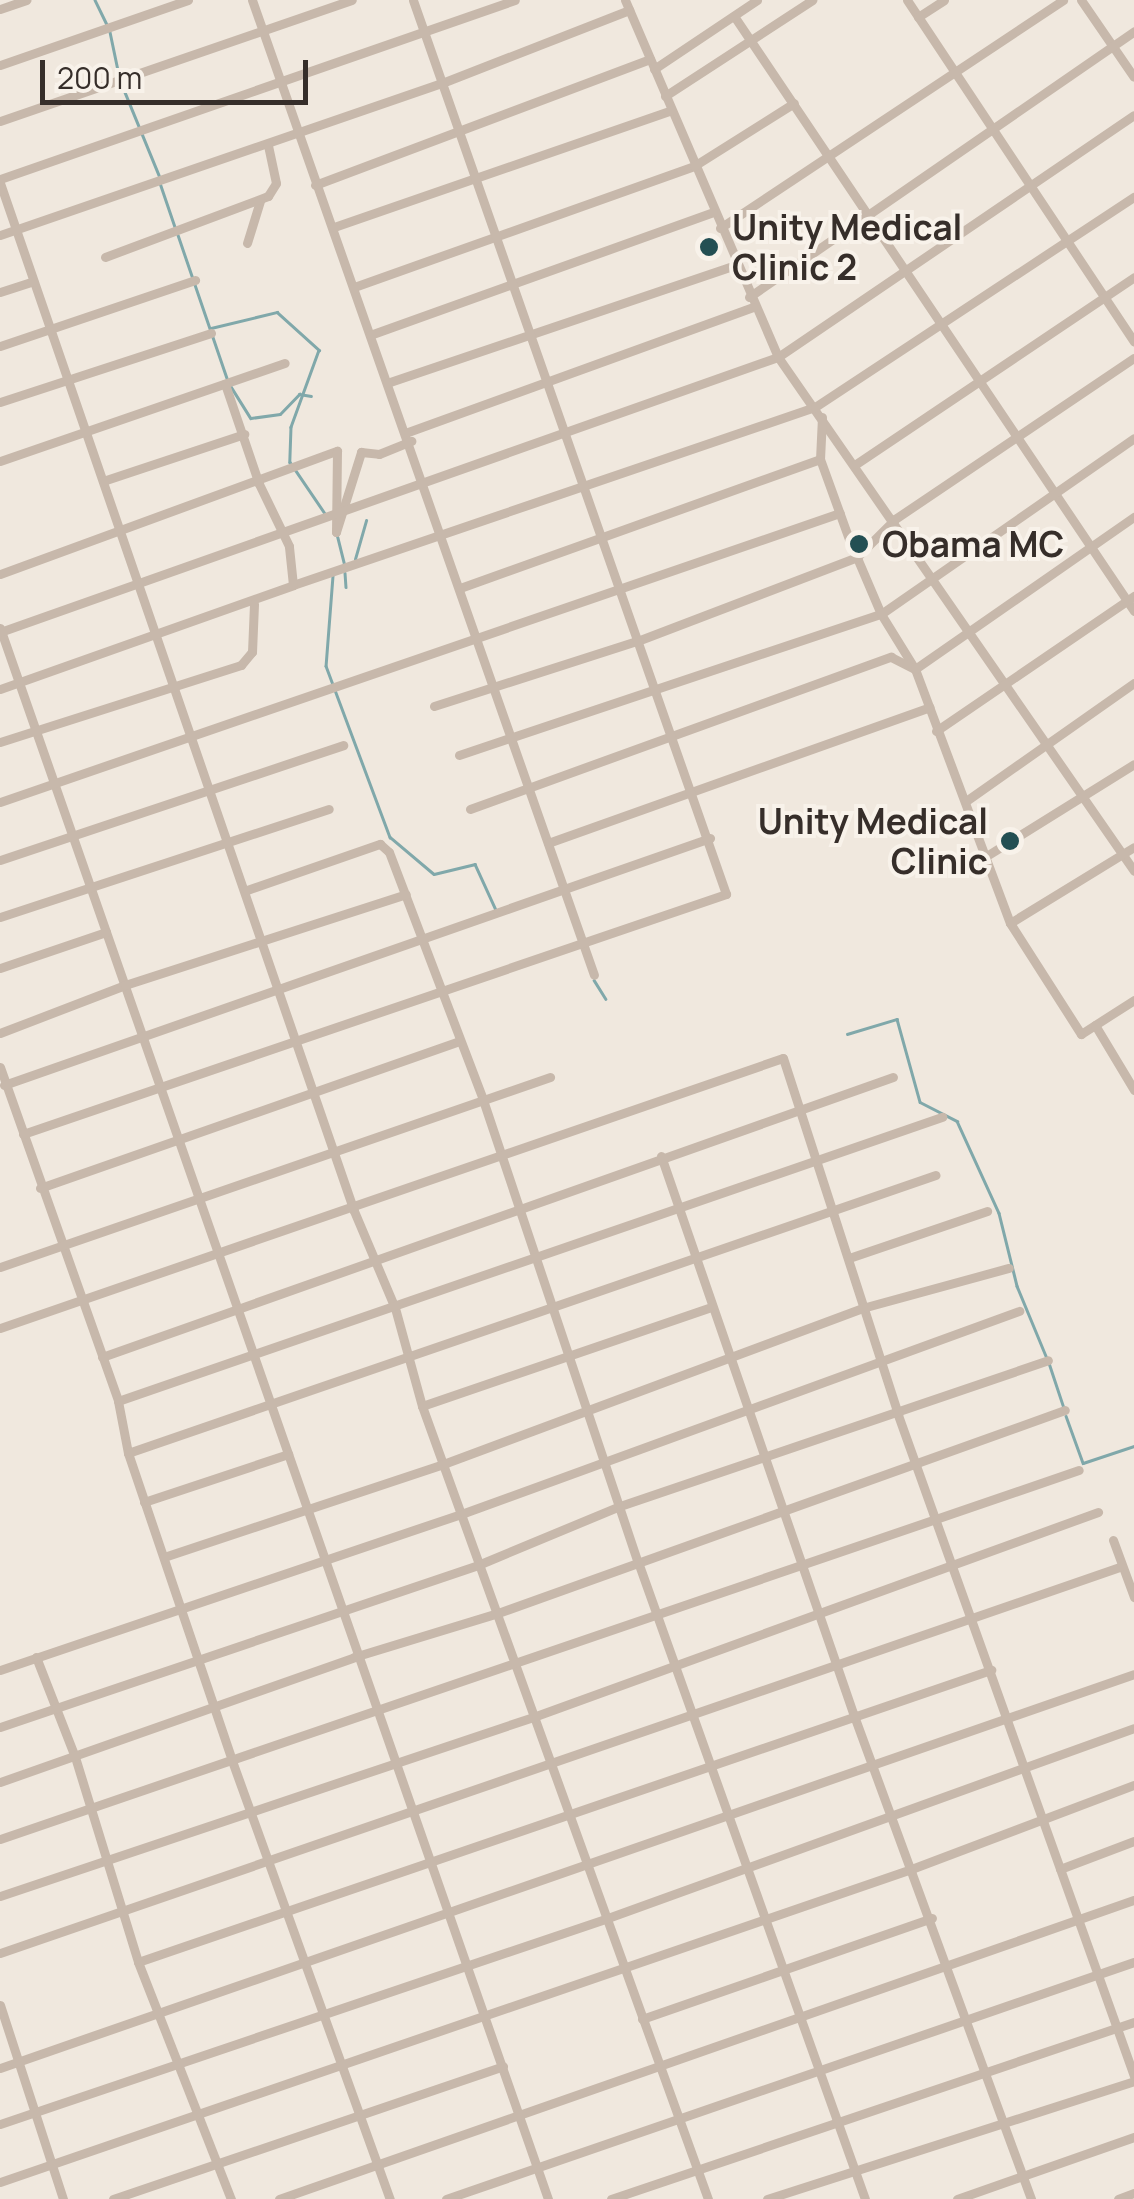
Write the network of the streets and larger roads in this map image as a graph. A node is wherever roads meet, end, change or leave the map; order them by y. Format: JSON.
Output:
{"nodes":[{"id":1,"x":26,"y":0,"type":"edge"},
{"id":2,"x":188,"y":0,"type":"edge"},
{"id":3,"x":252,"y":0,"type":"edge"},
{"id":4,"x":352,"y":0,"type":"edge"},
{"id":5,"x":413,"y":0,"type":"edge"},
{"id":6,"x":515,"y":0,"type":"edge"},
{"id":7,"x":757,"y":0,"type":"edge"},
{"id":8,"x":812,"y":0,"type":"edge"},
{"id":9,"x":907,"y":0,"type":"edge"},
{"id":10,"x":944,"y":0,"type":"edge"},
{"id":11,"x":1063,"y":0,"type":"edge"},
{"id":12,"x":1082,"y":0,"type":"edge"},
{"id":13,"x":627,"y":5,"type":"edge"},
{"id":14,"x":0,"y":9,"type":"edge"},
{"id":15,"x":734,"y":16,"type":"junction"},
{"id":16,"x":918,"y":17,"type":"junction"},
{"id":17,"x":265,"y":30,"type":"junction"},
{"id":18,"x":1134,"y":31,"type":"edge"},
{"id":19,"x":425,"y":34,"type":"junction"},
{"id":20,"x":750,"y":40,"type":"junction"},
{"id":21,"x":1113,"y":45,"type":"junction"},
{"id":22,"x":0,"y":64,"type":"edge"},
{"id":23,"x":652,"y":64,"type":"junction"},
{"id":24,"x":957,"y":72,"type":"junction"},
{"id":25,"x":1134,"y":78,"type":"edge"},
{"id":26,"x":282,"y":82,"type":"junction"},
{"id":27,"x":442,"y":83,"type":"junction"},
{"id":28,"x":666,"y":96,"type":"junction"},
{"id":29,"x":794,"y":103,"type":"junction"},
{"id":30,"x":671,"y":110,"type":"junction"},
{"id":31,"x":1134,"y":115,"type":"edge"},
{"id":32,"x":0,"y":121,"type":"edge"},
{"id":33,"x":992,"y":130,"type":"junction"},
{"id":34,"x":299,"y":132,"type":"junction"},
{"id":35,"x":458,"y":132,"type":"junction"},
{"id":36,"x":268,"y":144,"type":"junction"},
{"id":37,"x":831,"y":156,"type":"junction"},
{"id":38,"x":694,"y":166,"type":"junction"},
{"id":39,"x":0,"y":181,"type":"edge"},
{"id":40,"x":477,"y":181,"type":"junction"},
{"id":41,"x":315,"y":185,"type":"junction"},
{"id":42,"x":1030,"y":185,"type":"junction"},
{"id":43,"x":1134,"y":197,"type":"edge"},
{"id":44,"x":260,"y":200,"type":"junction"},
{"id":45,"x":714,"y":212,"type":"junction"},
{"id":46,"x":871,"y":212,"type":"junction"},
{"id":47,"x":334,"y":228,"type":"junction"},
{"id":48,"x":720,"y":228,"type":"junction"},
{"id":49,"x":17,"y":230,"type":"junction"},
{"id":50,"x":494,"y":233,"type":"junction"},
{"id":51,"x":0,"y":235,"type":"edge"},
{"id":52,"x":1067,"y":241,"type":"junction"},
{"id":53,"x":247,"y":243,"type":"dead end"},
{"id":54,"x":105,"y":257,"type":"dead end"},
{"id":55,"x":736,"y":265,"type":"junction"},
{"id":56,"x":906,"y":268,"type":"junction"},
{"id":57,"x":1134,"y":277,"type":"edge"},
{"id":58,"x":195,"y":280,"type":"dead end"},
{"id":59,"x":33,"y":281,"type":"junction"},
{"id":60,"x":512,"y":282,"type":"junction"},
{"id":61,"x":356,"y":286,"type":"junction"},
{"id":62,"x":0,"y":292,"type":"edge"},
{"id":63,"x":1104,"y":298,"type":"junction"},
{"id":64,"x":751,"y":302,"type":"junction"},
{"id":65,"x":943,"y":324,"type":"junction"},
{"id":66,"x":50,"y":329,"type":"junction"},
{"id":67,"x":211,"y":333,"type":"dead end"},
{"id":68,"x":530,"y":334,"type":"junction"},
{"id":69,"x":370,"y":335,"type":"junction"},
{"id":70,"x":1134,"y":342,"type":"edge"},
{"id":71,"x":0,"y":346,"type":"edge"},
{"id":72,"x":778,"y":357,"type":"junction"},
{"id":73,"x":1134,"y":358,"type":"edge"},
{"id":74,"x":285,"y":363,"type":"dead end"},
{"id":75,"x":68,"y":379,"type":"junction"},
{"id":76,"x":980,"y":380,"type":"junction"},
{"id":77,"x":386,"y":383,"type":"junction"},
{"id":78,"x":226,"y":384,"type":"junction"},
{"id":79,"x":549,"y":384,"type":"junction"},
{"id":80,"x":0,"y":402,"type":"edge"},
{"id":81,"x":815,"y":407,"type":"junction"},
{"id":82,"x":822,"y":417,"type":"junction"},
{"id":83,"x":88,"y":433,"type":"junction"},
{"id":84,"x":244,"y":434,"type":"junction"},
{"id":85,"x":566,"y":435,"type":"junction"},
{"id":86,"x":1017,"y":436,"type":"junction"},
{"id":87,"x":409,"y":437,"type":"junction"},
{"id":88,"x":1134,"y":438,"type":"edge"},
{"id":89,"x":820,"y":459,"type":"junction"},
{"id":90,"x":0,"y":461,"type":"edge"},
{"id":91,"x":856,"y":464,"type":"junction"},
{"id":92,"x":103,"y":481,"type":"junction"},
{"id":93,"x":425,"y":482,"type":"junction"},
{"id":94,"x":584,"y":483,"type":"junction"},
{"id":95,"x":259,"y":484,"type":"junction"},
{"id":96,"x":1054,"y":490,"type":"junction"},
{"id":97,"x":840,"y":513,"type":"junction"},
{"id":98,"x":1134,"y":517,"type":"edge"},
{"id":99,"x":895,"y":519,"type":"junction"},
{"id":100,"x":121,"y":534,"type":"junction"},
{"id":101,"x":284,"y":534,"type":"junction"},
{"id":102,"x":444,"y":537,"type":"junction"},
{"id":103,"x":603,"y":537,"type":"junction"},
{"id":104,"x":1090,"y":546,"type":"junction"},
{"id":105,"x":857,"y":556,"type":"junction"},
{"id":106,"x":0,"y":574,"type":"edge"},
{"id":107,"x":934,"y":575,"type":"junction"},
{"id":108,"x":138,"y":584,"type":"junction"},
{"id":109,"x":620,"y":585,"type":"junction"},
{"id":110,"x":293,"y":586,"type":"junction"},
{"id":111,"x":460,"y":588,"type":"junction"},
{"id":112,"x":1130,"y":599,"type":"edge"},
{"id":113,"x":254,"y":604,"type":"junction"},
{"id":114,"x":1134,"y":612,"type":"edge"},
{"id":115,"x":880,"y":614,"type":"junction"},
{"id":116,"x":970,"y":626,"type":"junction"},
{"id":117,"x":0,"y":630,"type":"edge"},
{"id":118,"x":476,"y":633,"type":"junction"},
{"id":119,"x":158,"y":634,"type":"junction"},
{"id":120,"x":640,"y":640,"type":"junction"},
{"id":121,"x":915,"y":669,"type":"junction"},
{"id":122,"x":16,"y":683,"type":"junction"},
{"id":123,"x":1008,"y":683,"type":"junction"},
{"id":124,"x":1134,"y":683,"type":"edge"},
{"id":125,"x":175,"y":684,"type":"junction"},
{"id":126,"x":0,"y":688,"type":"edge"},
{"id":127,"x":493,"y":688,"type":"junction"},
{"id":128,"x":654,"y":688,"type":"junction"},
{"id":129,"x":434,"y":706,"type":"dead end"},
{"id":130,"x":929,"y":707,"type":"junction"},
{"id":131,"x":36,"y":730,"type":"junction"},
{"id":132,"x":936,"y":731,"type":"junction"},
{"id":133,"x":512,"y":737,"type":"junction"},
{"id":134,"x":191,"y":739,"type":"junction"},
{"id":135,"x":672,"y":739,"type":"junction"},
{"id":136,"x":0,"y":742,"type":"edge"},
{"id":137,"x":1048,"y":742,"type":"junction"},
{"id":138,"x":343,"y":745,"type":"dead end"},
{"id":139,"x":459,"y":755,"type":"dead end"},
{"id":140,"x":1134,"y":764,"type":"edge"},
{"id":141,"x":54,"y":782,"type":"junction"},
{"id":142,"x":208,"y":786,"type":"junction"},
{"id":143,"x":530,"y":788,"type":"junction"},
{"id":144,"x":693,"y":790,"type":"junction"},
{"id":145,"x":1085,"y":796,"type":"junction"},
{"id":146,"x":966,"y":801,"type":"junction"},
{"id":147,"x":0,"y":802,"type":"edge"},
{"id":148,"x":329,"y":809,"type":"dead end"},
{"id":149,"x":470,"y":809,"type":"dead end"},
{"id":150,"x":72,"y":835,"type":"junction"},
{"id":151,"x":230,"y":838,"type":"junction"},
{"id":152,"x":710,"y":838,"type":"junction"},
{"id":153,"x":548,"y":843,"type":"junction"},
{"id":154,"x":1134,"y":846,"type":"edge"},
{"id":155,"x":1122,"y":854,"type":"junction"},
{"id":156,"x":988,"y":855,"type":"junction"},
{"id":157,"x":0,"y":860,"type":"edge"},
{"id":158,"x":1134,"y":871,"type":"edge"},
{"id":159,"x":91,"y":887,"type":"junction"},
{"id":160,"x":247,"y":890,"type":"junction"},
{"id":161,"x":565,"y":890,"type":"junction"},
{"id":162,"x":406,"y":894,"type":"junction"},
{"id":163,"x":0,"y":917,"type":"edge"},
{"id":164,"x":1010,"y":923,"type":"junction"},
{"id":165,"x":106,"y":932,"type":"junction"},
{"id":166,"x":586,"y":941,"type":"junction"},
{"id":167,"x":265,"y":942,"type":"junction"},
{"id":168,"x":424,"y":943,"type":"junction"},
{"id":169,"x":0,"y":968,"type":"edge"},
{"id":170,"x":594,"y":975,"type":"dead end"},
{"id":171,"x":125,"y":985,"type":"junction"},
{"id":172,"x":281,"y":992,"type":"junction"},
{"id":173,"x":441,"y":992,"type":"junction"},
{"id":174,"x":1134,"y":1000,"type":"edge"},
{"id":175,"x":1095,"y":1026,"type":"junction"},
{"id":176,"x":0,"y":1033,"type":"edge"},
{"id":177,"x":141,"y":1035,"type":"junction"},
{"id":178,"x":458,"y":1042,"type":"junction"},
{"id":179,"x":296,"y":1044,"type":"junction"},
{"id":180,"x":0,"y":1068,"type":"edge"},
{"id":181,"x":550,"y":1077,"type":"dead end"},
{"id":182,"x":893,"y":1077,"type":"dead end"},
{"id":183,"x":4,"y":1084,"type":"junction"},
{"id":184,"x":160,"y":1085,"type":"junction"},
{"id":185,"x":1133,"y":1087,"type":"edge"},
{"id":186,"x":314,"y":1093,"type":"junction"},
{"id":187,"x":482,"y":1097,"type":"junction"},
{"id":188,"x":798,"y":1108,"type":"junction"},
{"id":189,"x":942,"y":1117,"type":"dead end"},
{"id":190,"x":23,"y":1134,"type":"junction"},
{"id":191,"x":177,"y":1140,"type":"junction"},
{"id":192,"x":334,"y":1147,"type":"junction"},
{"id":193,"x":661,"y":1156,"type":"junction"},
{"id":194,"x":817,"y":1157,"type":"junction"},
{"id":195,"x":502,"y":1158,"type":"junction"},
{"id":196,"x":936,"y":1175,"type":"dead end"},
{"id":197,"x":40,"y":1188,"type":"junction"},
{"id":198,"x":198,"y":1198,"type":"junction"},
{"id":199,"x":519,"y":1207,"type":"junction"},
{"id":200,"x":679,"y":1208,"type":"junction"},
{"id":201,"x":354,"y":1210,"type":"junction"},
{"id":202,"x":833,"y":1211,"type":"junction"},
{"id":203,"x":988,"y":1211,"type":"dead end"},
{"id":204,"x":61,"y":1246,"type":"junction"},
{"id":205,"x":216,"y":1255,"type":"junction"},
{"id":206,"x":538,"y":1257,"type":"junction"},
{"id":207,"x":694,"y":1257,"type":"junction"},
{"id":208,"x":849,"y":1258,"type":"junction"},
{"id":209,"x":373,"y":1260,"type":"junction"},
{"id":210,"x":0,"y":1266,"type":"edge"},
{"id":211,"x":1010,"y":1268,"type":"dead end"},
{"id":212,"x":82,"y":1303,"type":"junction"},
{"id":213,"x":238,"y":1307,"type":"junction"},
{"id":214,"x":552,"y":1307,"type":"junction"},
{"id":215,"x":711,"y":1307,"type":"junction"},
{"id":216,"x":395,"y":1308,"type":"junction"},
{"id":217,"x":866,"y":1308,"type":"junction"},
{"id":218,"x":1018,"y":1310,"type":"dead end"},
{"id":219,"x":0,"y":1328,"type":"edge"},
{"id":220,"x":568,"y":1355,"type":"junction"},
{"id":221,"x":257,"y":1356,"type":"junction"},
{"id":222,"x":102,"y":1357,"type":"junction"},
{"id":223,"x":1048,"y":1360,"type":"dead end"},
{"id":224,"x":408,"y":1361,"type":"junction"},
{"id":225,"x":728,"y":1361,"type":"junction"},
{"id":226,"x":882,"y":1363,"type":"junction"},
{"id":227,"x":118,"y":1401,"type":"junction"},
{"id":228,"x":270,"y":1404,"type":"junction"},
{"id":229,"x":422,"y":1406,"type":"junction"},
{"id":230,"x":746,"y":1406,"type":"junction"},
{"id":231,"x":585,"y":1408,"type":"junction"},
{"id":232,"x":1065,"y":1410,"type":"dead end"},
{"id":233,"x":898,"y":1415,"type":"junction"},
{"id":234,"x":128,"y":1453,"type":"junction"},
{"id":235,"x":288,"y":1454,"type":"junction"},
{"id":236,"x":763,"y":1455,"type":"junction"},
{"id":237,"x":606,"y":1460,"type":"junction"},
{"id":238,"x":446,"y":1463,"type":"junction"},
{"id":239,"x":917,"y":1467,"type":"junction"},
{"id":240,"x":1079,"y":1470,"type":"dead end"},
{"id":241,"x":144,"y":1502,"type":"junction"},
{"id":242,"x":306,"y":1506,"type":"junction"},
{"id":243,"x":620,"y":1506,"type":"junction"},
{"id":244,"x":784,"y":1512,"type":"junction"},
{"id":245,"x":1098,"y":1512,"type":"dead end"},
{"id":246,"x":464,"y":1513,"type":"junction"},
{"id":247,"x":935,"y":1516,"type":"junction"},
{"id":248,"x":1113,"y":1540,"type":"dead end"},
{"id":249,"x":164,"y":1557,"type":"junction"},
{"id":250,"x":323,"y":1560,"type":"junction"},
{"id":251,"x":800,"y":1561,"type":"junction"},
{"id":252,"x":638,"y":1562,"type":"junction"},
{"id":253,"x":478,"y":1565,"type":"junction"},
{"id":254,"x":956,"y":1567,"type":"junction"},
{"id":255,"x":1120,"y":1567,"type":"dead end"},
{"id":256,"x":1134,"y":1596,"type":"edge"},
{"id":257,"x":181,"y":1608,"type":"junction"},
{"id":258,"x":339,"y":1610,"type":"junction"},
{"id":259,"x":817,"y":1611,"type":"junction"},
{"id":260,"x":498,"y":1613,"type":"junction"},
{"id":261,"x":658,"y":1614,"type":"junction"},
{"id":262,"x":973,"y":1616,"type":"junction"},
{"id":263,"x":36,"y":1657,"type":"junction"},
{"id":264,"x":197,"y":1657,"type":"junction"},
{"id":265,"x":354,"y":1657,"type":"junction"},
{"id":266,"x":834,"y":1660,"type":"junction"},
{"id":267,"x":676,"y":1665,"type":"junction"},
{"id":268,"x":517,"y":1666,"type":"junction"},
{"id":269,"x":0,"y":1670,"type":"edge"},
{"id":270,"x":990,"y":1670,"type":"junction"},
{"id":271,"x":1134,"y":1674,"type":"edge"},
{"id":272,"x":214,"y":1705,"type":"junction"},
{"id":273,"x":57,"y":1707,"type":"junction"},
{"id":274,"x":374,"y":1711,"type":"junction"},
{"id":275,"x":853,"y":1713,"type":"junction"},
{"id":276,"x":696,"y":1714,"type":"junction"},
{"id":277,"x":536,"y":1716,"type":"junction"},
{"id":278,"x":1009,"y":1720,"type":"junction"},
{"id":279,"x":0,"y":1727,"type":"edge"},
{"id":280,"x":1134,"y":1728,"type":"edge"},
{"id":281,"x":75,"y":1757,"type":"junction"},
{"id":282,"x":232,"y":1758,"type":"junction"},
{"id":283,"x":392,"y":1762,"type":"junction"},
{"id":284,"x":552,"y":1766,"type":"junction"},
{"id":285,"x":713,"y":1766,"type":"junction"},
{"id":286,"x":874,"y":1766,"type":"junction"},
{"id":287,"x":1025,"y":1768,"type":"junction"},
{"id":288,"x":0,"y":1782,"type":"edge"},
{"id":289,"x":1134,"y":1785,"type":"edge"},
{"id":290,"x":88,"y":1810,"type":"junction"},
{"id":291,"x":253,"y":1810,"type":"junction"},
{"id":292,"x":413,"y":1812,"type":"junction"},
{"id":293,"x":570,"y":1816,"type":"junction"},
{"id":294,"x":893,"y":1816,"type":"junction"},
{"id":295,"x":728,"y":1818,"type":"junction"},
{"id":296,"x":1042,"y":1820,"type":"junction"},
{"id":297,"x":0,"y":1839,"type":"edge"},
{"id":298,"x":1134,"y":1841,"type":"edge"},
{"id":299,"x":104,"y":1859,"type":"junction"},
{"id":300,"x":268,"y":1860,"type":"junction"},
{"id":301,"x":431,"y":1863,"type":"junction"},
{"id":302,"x":588,"y":1866,"type":"junction"},
{"id":303,"x":747,"y":1868,"type":"junction"},
{"id":304,"x":914,"y":1868,"type":"junction"},
{"id":305,"x":1060,"y":1869,"type":"junction"},
{"id":306,"x":0,"y":1896,"type":"edge"},
{"id":307,"x":1134,"y":1900,"type":"edge"},
{"id":308,"x":122,"y":1910,"type":"junction"},
{"id":309,"x":285,"y":1912,"type":"junction"},
{"id":310,"x":450,"y":1915,"type":"junction"},
{"id":311,"x":769,"y":1916,"type":"junction"},
{"id":312,"x":932,"y":1918,"type":"junction"},
{"id":313,"x":1078,"y":1919,"type":"junction"},
{"id":314,"x":605,"y":1920,"type":"junction"},
{"id":315,"x":0,"y":1953,"type":"edge"},
{"id":316,"x":302,"y":1960,"type":"junction"},
{"id":317,"x":138,"y":1962,"type":"junction"},
{"id":318,"x":1134,"y":1962,"type":"edge"},
{"id":319,"x":466,"y":1964,"type":"junction"},
{"id":320,"x":785,"y":1966,"type":"junction"},
{"id":321,"x":949,"y":1966,"type":"junction"},
{"id":322,"x":626,"y":1968,"type":"junction"},
{"id":323,"x":1097,"y":1976,"type":"junction"},
{"id":324,"x":1,"y":2009,"type":"edge"},
{"id":325,"x":158,"y":2012,"type":"junction"},
{"id":326,"x":325,"y":2014,"type":"junction"},
{"id":327,"x":484,"y":2015,"type":"junction"},
{"id":328,"x":967,"y":2018,"type":"junction"},
{"id":329,"x":642,"y":2019,"type":"junction"},
{"id":330,"x":804,"y":2019,"type":"junction"},
{"id":331,"x":1134,"y":2022,"type":"edge"},
{"id":332,"x":1116,"y":2028,"type":"junction"},
{"id":333,"x":176,"y":2060,"type":"junction"},
{"id":334,"x":19,"y":2062,"type":"junction"},
{"id":335,"x":343,"y":2064,"type":"junction"},
{"id":336,"x":503,"y":2066,"type":"junction"},
{"id":337,"x":0,"y":2068,"type":"edge"},
{"id":338,"x":659,"y":2068,"type":"junction"},
{"id":339,"x":823,"y":2069,"type":"junction"},
{"id":340,"x":984,"y":2071,"type":"junction"},
{"id":341,"x":1134,"y":2079,"type":"edge"},
{"id":342,"x":34,"y":2112,"type":"junction"},
{"id":343,"x":200,"y":2113,"type":"junction"},
{"id":344,"x":361,"y":2115,"type":"junction"},
{"id":345,"x":520,"y":2115,"type":"junction"},
{"id":346,"x":678,"y":2116,"type":"junction"},
{"id":347,"x":840,"y":2118,"type":"junction"},
{"id":348,"x":0,"y":2124,"type":"edge"},
{"id":349,"x":1001,"y":2125,"type":"junction"},
{"id":350,"x":1134,"y":2136,"type":"edge"},
{"id":351,"x":52,"y":2164,"type":"junction"},
{"id":352,"x":219,"y":2164,"type":"junction"},
{"id":353,"x":378,"y":2164,"type":"junction"},
{"id":354,"x":538,"y":2166,"type":"junction"},
{"id":355,"x":697,"y":2168,"type":"junction"},
{"id":356,"x":856,"y":2169,"type":"junction"},
{"id":357,"x":1023,"y":2178,"type":"junction"},
{"id":358,"x":0,"y":2182,"type":"edge"},
{"id":359,"x":1134,"y":2193,"type":"edge"},
{"id":360,"x":63,"y":2199,"type":"edge"},
{"id":361,"x":113,"y":2199,"type":"edge"},
{"id":362,"x":230,"y":2199,"type":"edge"},
{"id":363,"x":279,"y":2199,"type":"edge"},
{"id":364,"x":390,"y":2199,"type":"edge"},
{"id":365,"x":446,"y":2199,"type":"edge"},
{"id":366,"x":548,"y":2199,"type":"edge"},
{"id":367,"x":612,"y":2199,"type":"edge"},
{"id":368,"x":708,"y":2199,"type":"edge"},
{"id":369,"x":768,"y":2199,"type":"edge"},
{"id":370,"x":865,"y":2199,"type":"edge"},
{"id":371,"x":957,"y":2199,"type":"edge"},
{"id":372,"x":1031,"y":2199,"type":"edge"},
{"id":373,"x":1118,"y":2199,"type":"edge"}],
"edges":[{"from":1,"to":14,"type":"street"},
{"from":2,"to":22,"type":"street"},
{"from":3,"to":17,"type":"street"},
{"from":4,"to":17,"type":"street"},
{"from":5,"to":19,"type":"street"},
{"from":6,"to":19,"type":"street"},
{"from":7,"to":15,"type":"street"},
{"from":8,"to":20,"type":"street"},
{"from":9,"to":16,"type":"street"},
{"from":10,"to":16,"type":"street"},
{"from":11,"to":24,"type":"street"},
{"from":12,"to":21,"type":"street"},
{"from":13,"to":23,"type":"street"},
{"from":13,"to":27,"type":"street"},
{"from":15,"to":20,"type":"street"},
{"from":15,"to":23,"type":"street"},
{"from":16,"to":24,"type":"street"},
{"from":17,"to":26,"type":"street"},
{"from":17,"to":32,"type":"street"},
{"from":18,"to":21,"type":"street"},
{"from":19,"to":26,"type":"street"},
{"from":19,"to":27,"type":"street"},
{"from":20,"to":28,"type":"street"},
{"from":20,"to":29,"type":"street"},
{"from":21,"to":25,"type":"street"},
{"from":21,"to":33,"type":"street"},
{"from":23,"to":28,"type":"street"},
{"from":23,"to":35,"type":"street"},
{"from":24,"to":33,"type":"street"},
{"from":24,"to":37,"type":"street"},
{"from":26,"to":34,"type":"street"},
{"from":26,"to":39,"type":"street"},
{"from":27,"to":34,"type":"street"},
{"from":27,"to":35,"type":"street"},
{"from":28,"to":30,"type":"street"},
{"from":29,"to":37,"type":"street"},
{"from":29,"to":38,"type":"street"},
{"from":30,"to":38,"type":"street"},
{"from":30,"to":40,"type":"street"},
{"from":31,"to":42,"type":"street"},
{"from":33,"to":42,"type":"street"},
{"from":33,"to":46,"type":"street"},
{"from":34,"to":36,"type":"street"},
{"from":34,"to":41,"type":"street"},
{"from":35,"to":40,"type":"street"},
{"from":35,"to":41,"type":"street"},
{"from":36,"to":44,"type":"street"},
{"from":36,"to":49,"type":"street"},
{"from":37,"to":46,"type":"street"},
{"from":37,"to":48,"type":"street"},
{"from":38,"to":45,"type":"street"},
{"from":38,"to":50,"type":"street"},
{"from":39,"to":49,"type":"street"},
{"from":40,"to":47,"type":"street"},
{"from":40,"to":50,"type":"street"},
{"from":41,"to":47,"type":"street"},
{"from":42,"to":52,"type":"street"},
{"from":42,"to":56,"type":"street"},
{"from":43,"to":52,"type":"street"},
{"from":44,"to":53,"type":"street"},
{"from":44,"to":54,"type":"street"},
{"from":45,"to":48,"type":"street"},
{"from":45,"to":60,"type":"street"},
{"from":46,"to":56,"type":"street"},
{"from":46,"to":64,"type":"street"},
{"from":47,"to":61,"type":"street"},
{"from":48,"to":55,"type":"street"},
{"from":49,"to":51,"type":"street"},
{"from":49,"to":59,"type":"street"},
{"from":50,"to":60,"type":"street"},
{"from":50,"to":61,"type":"street"},
{"from":52,"to":63,"type":"street"},
{"from":52,"to":65,"type":"street"},
{"from":55,"to":64,"type":"street"},
{"from":55,"to":68,"type":"street"},
{"from":56,"to":65,"type":"street"},
{"from":56,"to":72,"type":"street"},
{"from":57,"to":63,"type":"street"},
{"from":58,"to":66,"type":"street"},
{"from":59,"to":62,"type":"street"},
{"from":59,"to":66,"type":"street"},
{"from":60,"to":68,"type":"street"},
{"from":60,"to":69,"type":"street"},
{"from":61,"to":69,"type":"street"},
{"from":63,"to":70,"type":"street"},
{"from":63,"to":76,"type":"street"},
{"from":64,"to":72,"type":"street"},
{"from":64,"to":79,"type":"street"},
{"from":65,"to":76,"type":"street"},
{"from":65,"to":81,"type":"street"},
{"from":66,"to":71,"type":"street"},
{"from":66,"to":75,"type":"street"},
{"from":67,"to":75,"type":"street"},
{"from":68,"to":77,"type":"street"},
{"from":68,"to":79,"type":"street"},
{"from":69,"to":77,"type":"street"},
{"from":72,"to":81,"type":"street"},
{"from":72,"to":85,"type":"street"},
{"from":73,"to":86,"type":"street"},
{"from":74,"to":78,"type":"street"},
{"from":75,"to":80,"type":"street"},
{"from":75,"to":83,"type":"street"},
{"from":76,"to":86,"type":"street"},
{"from":76,"to":91,"type":"street"},
{"from":77,"to":87,"type":"street"},
{"from":78,"to":83,"type":"street"},
{"from":78,"to":84,"type":"street"},
{"from":79,"to":85,"type":"street"},
{"from":79,"to":87,"type":"street"},
{"from":81,"to":82,"type":"street"},
{"from":81,"to":94,"type":"street"},
{"from":82,"to":89,"type":"street"},
{"from":82,"to":91,"type":"street"},
{"from":83,"to":90,"type":"street"},
{"from":83,"to":92,"type":"street"},
{"from":84,"to":92,"type":"street"},
{"from":84,"to":95,"type":"street"},
{"from":85,"to":93,"type":"street"},
{"from":85,"to":94,"type":"street"},
{"from":86,"to":96,"type":"street"},
{"from":86,"to":99,"type":"street"},
{"from":87,"to":93,"type":"street"},
{"from":87,"to":95,"type":"street"},
{"from":88,"to":96,"type":"street"},
{"from":89,"to":97,"type":"street"},
{"from":89,"to":103,"type":"street"},
{"from":91,"to":99,"type":"street"},
{"from":92,"to":100,"type":"street"},
{"from":93,"to":101,"type":"street"},
{"from":93,"to":102,"type":"street"},
{"from":94,"to":102,"type":"street"},
{"from":94,"to":103,"type":"street"},
{"from":95,"to":100,"type":"street"},
{"from":95,"to":101,"type":"street"},
{"from":96,"to":104,"type":"street"},
{"from":96,"to":107,"type":"street"},
{"from":97,"to":105,"type":"street"},
{"from":97,"to":109,"type":"street"},
{"from":98,"to":104,"type":"street"},
{"from":99,"to":105,"type":"street"},
{"from":99,"to":107,"type":"street"},
{"from":100,"to":106,"type":"street"},
{"from":100,"to":108,"type":"street"},
{"from":101,"to":108,"type":"street"},
{"from":101,"to":110,"type":"street"},
{"from":102,"to":110,"type":"street"},
{"from":102,"to":111,"type":"street"},
{"from":103,"to":109,"type":"street"},
{"from":103,"to":111,"type":"street"},
{"from":104,"to":112,"type":"street"},
{"from":104,"to":116,"type":"street"},
{"from":105,"to":115,"type":"street"},
{"from":105,"to":120,"type":"street"},
{"from":107,"to":115,"type":"street"},
{"from":107,"to":116,"type":"street"},
{"from":108,"to":117,"type":"street"},
{"from":108,"to":119,"type":"street"},
{"from":109,"to":118,"type":"street"},
{"from":109,"to":120,"type":"street"},
{"from":110,"to":113,"type":"street"},
{"from":111,"to":118,"type":"street"},
{"from":112,"to":114,"type":"street"},
{"from":112,"to":123,"type":"street"},
{"from":113,"to":119,"type":"street"},
{"from":113,"to":125,"type":"street"},
{"from":115,"to":121,"type":"street"},
{"from":115,"to":128,"type":"street"},
{"from":116,"to":121,"type":"street"},
{"from":116,"to":123,"type":"street"},
{"from":117,"to":122,"type":"street"},
{"from":118,"to":127,"type":"street"},
{"from":118,"to":134,"type":"street"},
{"from":119,"to":122,"type":"street"},
{"from":119,"to":125,"type":"street"},
{"from":120,"to":127,"type":"street"},
{"from":120,"to":128,"type":"street"},
{"from":121,"to":130,"type":"street"},
{"from":121,"to":135,"type":"street"},
{"from":122,"to":126,"type":"street"},
{"from":122,"to":131,"type":"street"},
{"from":123,"to":132,"type":"street"},
{"from":123,"to":137,"type":"street"},
{"from":124,"to":137,"type":"street"},
{"from":125,"to":131,"type":"street"},
{"from":125,"to":134,"type":"street"},
{"from":127,"to":129,"type":"street"},
{"from":127,"to":133,"type":"street"},
{"from":128,"to":133,"type":"street"},
{"from":128,"to":135,"type":"street"},
{"from":130,"to":132,"type":"street"},
{"from":130,"to":144,"type":"street"},
{"from":131,"to":136,"type":"street"},
{"from":131,"to":141,"type":"street"},
{"from":132,"to":146,"type":"street"},
{"from":133,"to":139,"type":"street"},
{"from":133,"to":143,"type":"street"},
{"from":134,"to":141,"type":"street"},
{"from":134,"to":142,"type":"street"},
{"from":135,"to":143,"type":"street"},
{"from":135,"to":144,"type":"street"},
{"from":137,"to":145,"type":"street"},
{"from":137,"to":146,"type":"street"},
{"from":138,"to":142,"type":"street"},
{"from":140,"to":145,"type":"street"},
{"from":141,"to":147,"type":"street"},
{"from":141,"to":150,"type":"street"},
{"from":142,"to":150,"type":"street"},
{"from":142,"to":151,"type":"street"},
{"from":143,"to":149,"type":"street"},
{"from":143,"to":153,"type":"street"},
{"from":144,"to":152,"type":"street"},
{"from":144,"to":153,"type":"street"},
{"from":145,"to":155,"type":"street"},
{"from":145,"to":156,"type":"street"},
{"from":146,"to":156,"type":"street"},
{"from":148,"to":151,"type":"street"},
{"from":150,"to":157,"type":"street"},
{"from":150,"to":159,"type":"street"},
{"from":151,"to":159,"type":"street"},
{"from":151,"to":160,"type":"street"},
{"from":152,"to":161,"type":"street"},
{"from":152,"to":166,"type":"street"},
{"from":153,"to":161,"type":"street"},
{"from":154,"to":155,"type":"street"},
{"from":155,"to":158,"type":"street"},
{"from":155,"to":164,"type":"street"},
{"from":156,"to":164,"type":"street"},
{"from":159,"to":163,"type":"street"},
{"from":159,"to":165,"type":"street"},
{"from":160,"to":162,"type":"street"},
{"from":160,"to":167,"type":"street"},
{"from":161,"to":166,"type":"street"},
{"from":161,"to":168,"type":"street"},
{"from":162,"to":167,"type":"street"},
{"from":162,"to":168,"type":"street"},
{"from":164,"to":175,"type":"street"},
{"from":165,"to":169,"type":"street"},
{"from":165,"to":171,"type":"street"},
{"from":166,"to":170,"type":"street"},
{"from":166,"to":173,"type":"street"},
{"from":167,"to":171,"type":"street"},
{"from":167,"to":172,"type":"street"},
{"from":168,"to":172,"type":"street"},
{"from":168,"to":173,"type":"street"},
{"from":171,"to":176,"type":"street"},
{"from":171,"to":177,"type":"street"},
{"from":172,"to":177,"type":"street"},
{"from":172,"to":179,"type":"street"},
{"from":173,"to":178,"type":"street"},
{"from":173,"to":179,"type":"street"},
{"from":174,"to":175,"type":"street"},
{"from":175,"to":185,"type":"street"},
{"from":177,"to":183,"type":"street"},
{"from":177,"to":184,"type":"street"},
{"from":178,"to":186,"type":"street"},
{"from":178,"to":187,"type":"street"},
{"from":179,"to":184,"type":"street"},
{"from":179,"to":186,"type":"street"},
{"from":180,"to":183,"type":"street"},
{"from":181,"to":187,"type":"street"},
{"from":182,"to":188,"type":"street"},
{"from":183,"to":190,"type":"street"},
{"from":184,"to":190,"type":"street"},
{"from":184,"to":191,"type":"street"},
{"from":186,"to":191,"type":"street"},
{"from":186,"to":192,"type":"street"},
{"from":187,"to":192,"type":"street"},
{"from":187,"to":195,"type":"street"},
{"from":188,"to":193,"type":"street"},
{"from":188,"to":194,"type":"street"},
{"from":188,"to":195,"type":"street"},
{"from":189,"to":194,"type":"street"},
{"from":190,"to":197,"type":"street"},
{"from":191,"to":197,"type":"street"},
{"from":191,"to":198,"type":"street"},
{"from":192,"to":198,"type":"street"},
{"from":192,"to":201,"type":"street"},
{"from":193,"to":199,"type":"street"},
{"from":193,"to":200,"type":"street"},
{"from":194,"to":200,"type":"street"},
{"from":194,"to":202,"type":"street"},
{"from":195,"to":199,"type":"street"},
{"from":195,"to":201,"type":"street"},
{"from":196,"to":202,"type":"street"},
{"from":197,"to":204,"type":"street"},
{"from":198,"to":204,"type":"street"},
{"from":198,"to":205,"type":"street"},
{"from":199,"to":206,"type":"street"},
{"from":199,"to":209,"type":"street"},
{"from":200,"to":206,"type":"street"},
{"from":200,"to":207,"type":"street"},
{"from":201,"to":205,"type":"street"},
{"from":201,"to":209,"type":"street"},
{"from":202,"to":207,"type":"street"},
{"from":202,"to":208,"type":"street"},
{"from":203,"to":208,"type":"street"},
{"from":204,"to":210,"type":"street"},
{"from":204,"to":212,"type":"street"},
{"from":205,"to":212,"type":"street"},
{"from":205,"to":213,"type":"street"},
{"from":206,"to":214,"type":"street"},
{"from":206,"to":216,"type":"street"},
{"from":207,"to":214,"type":"street"},
{"from":207,"to":215,"type":"street"},
{"from":208,"to":217,"type":"street"},
{"from":209,"to":213,"type":"street"},
{"from":209,"to":216,"type":"street"},
{"from":211,"to":217,"type":"street"},
{"from":212,"to":219,"type":"street"},
{"from":212,"to":222,"type":"street"},
{"from":213,"to":221,"type":"street"},
{"from":213,"to":222,"type":"street"},
{"from":214,"to":220,"type":"street"},
{"from":214,"to":224,"type":"street"},
{"from":215,"to":220,"type":"street"},
{"from":215,"to":225,"type":"street"},
{"from":216,"to":221,"type":"street"},
{"from":216,"to":224,"type":"street"},
{"from":217,"to":225,"type":"street"},
{"from":217,"to":226,"type":"street"},
{"from":218,"to":226,"type":"street"},
{"from":220,"to":229,"type":"street"},
{"from":220,"to":231,"type":"street"},
{"from":221,"to":227,"type":"street"},
{"from":221,"to":228,"type":"street"},
{"from":222,"to":227,"type":"street"},
{"from":223,"to":233,"type":"street"},
{"from":224,"to":228,"type":"street"},
{"from":224,"to":229,"type":"street"},
{"from":225,"to":230,"type":"street"},
{"from":225,"to":231,"type":"street"},
{"from":226,"to":230,"type":"street"},
{"from":226,"to":233,"type":"street"},
{"from":227,"to":234,"type":"street"},
{"from":228,"to":234,"type":"street"},
{"from":228,"to":235,"type":"street"},
{"from":229,"to":238,"type":"street"},
{"from":230,"to":236,"type":"street"},
{"from":230,"to":237,"type":"street"},
{"from":231,"to":237,"type":"street"},
{"from":231,"to":238,"type":"street"},
{"from":232,"to":239,"type":"street"},
{"from":233,"to":236,"type":"street"},
{"from":233,"to":239,"type":"street"},
{"from":234,"to":241,"type":"street"},
{"from":235,"to":241,"type":"street"},
{"from":235,"to":242,"type":"street"},
{"from":236,"to":243,"type":"street"},
{"from":236,"to":244,"type":"street"},
{"from":237,"to":243,"type":"street"},
{"from":237,"to":246,"type":"street"},
{"from":238,"to":242,"type":"street"},
{"from":238,"to":246,"type":"street"},
{"from":239,"to":244,"type":"street"},
{"from":239,"to":247,"type":"street"},
{"from":240,"to":247,"type":"street"},
{"from":241,"to":249,"type":"street"},
{"from":242,"to":249,"type":"street"},
{"from":242,"to":250,"type":"street"},
{"from":243,"to":252,"type":"street"},
{"from":243,"to":253,"type":"street"},
{"from":244,"to":251,"type":"street"},
{"from":244,"to":252,"type":"street"},
{"from":245,"to":254,"type":"street"},
{"from":246,"to":250,"type":"street"},
{"from":246,"to":253,"type":"street"},
{"from":247,"to":251,"type":"street"},
{"from":247,"to":254,"type":"street"},
{"from":248,"to":256,"type":"street"},
{"from":249,"to":257,"type":"street"},
{"from":250,"to":257,"type":"street"},
{"from":250,"to":258,"type":"street"},
{"from":251,"to":259,"type":"street"},
{"from":251,"to":261,"type":"street"},
{"from":252,"to":260,"type":"street"},
{"from":252,"to":261,"type":"street"},
{"from":253,"to":258,"type":"street"},
{"from":253,"to":260,"type":"street"},
{"from":254,"to":259,"type":"street"},
{"from":254,"to":262,"type":"street"},
{"from":255,"to":262,"type":"street"},
{"from":257,"to":263,"type":"street"},
{"from":257,"to":264,"type":"street"},
{"from":258,"to":264,"type":"street"},
{"from":258,"to":265,"type":"street"},
{"from":259,"to":266,"type":"street"},
{"from":259,"to":267,"type":"street"},
{"from":260,"to":265,"type":"street"},
{"from":260,"to":268,"type":"street"},
{"from":261,"to":267,"type":"street"},
{"from":261,"to":268,"type":"street"},
{"from":262,"to":266,"type":"street"},
{"from":262,"to":270,"type":"street"},
{"from":263,"to":269,"type":"street"},
{"from":263,"to":273,"type":"street"},
{"from":264,"to":272,"type":"street"},
{"from":264,"to":273,"type":"street"},
{"from":265,"to":272,"type":"street"},
{"from":265,"to":274,"type":"street"},
{"from":266,"to":275,"type":"street"},
{"from":266,"to":276,"type":"street"},
{"from":267,"to":276,"type":"street"},
{"from":267,"to":277,"type":"street"},
{"from":268,"to":274,"type":"street"},
{"from":268,"to":277,"type":"street"},
{"from":270,"to":275,"type":"street"},
{"from":270,"to":278,"type":"street"},
{"from":271,"to":278,"type":"street"},
{"from":272,"to":281,"type":"street"},
{"from":272,"to":282,"type":"street"},
{"from":273,"to":279,"type":"street"},
{"from":273,"to":281,"type":"street"},
{"from":274,"to":282,"type":"street"},
{"from":274,"to":283,"type":"street"},
{"from":275,"to":285,"type":"street"},
{"from":275,"to":286,"type":"street"},
{"from":276,"to":284,"type":"street"},
{"from":276,"to":285,"type":"street"},
{"from":277,"to":283,"type":"street"},
{"from":277,"to":284,"type":"street"},
{"from":278,"to":286,"type":"street"},
{"from":278,"to":287,"type":"street"},
{"from":280,"to":287,"type":"street"},
{"from":281,"to":288,"type":"street"},
{"from":281,"to":290,"type":"street"},
{"from":282,"to":290,"type":"street"},
{"from":282,"to":291,"type":"street"},
{"from":283,"to":291,"type":"street"},
{"from":283,"to":292,"type":"street"},
{"from":284,"to":292,"type":"street"},
{"from":284,"to":293,"type":"street"},
{"from":285,"to":293,"type":"street"},
{"from":285,"to":295,"type":"street"},
{"from":286,"to":294,"type":"street"},
{"from":286,"to":295,"type":"street"},
{"from":287,"to":294,"type":"street"},
{"from":287,"to":296,"type":"street"},
{"from":289,"to":296,"type":"street"},
{"from":290,"to":297,"type":"street"},
{"from":290,"to":299,"type":"street"},
{"from":291,"to":299,"type":"street"},
{"from":291,"to":300,"type":"street"},
{"from":292,"to":300,"type":"street"},
{"from":292,"to":301,"type":"street"},
{"from":293,"to":301,"type":"street"},
{"from":293,"to":302,"type":"street"},
{"from":294,"to":303,"type":"street"},
{"from":294,"to":304,"type":"street"},
{"from":295,"to":302,"type":"street"},
{"from":295,"to":303,"type":"street"},
{"from":296,"to":304,"type":"street"},
{"from":296,"to":305,"type":"street"},
{"from":298,"to":305,"type":"street"},
{"from":299,"to":306,"type":"street"},
{"from":299,"to":308,"type":"street"},
{"from":300,"to":308,"type":"street"},
{"from":300,"to":309,"type":"street"},
{"from":301,"to":309,"type":"street"},
{"from":301,"to":310,"type":"street"},
{"from":302,"to":310,"type":"street"},
{"from":302,"to":314,"type":"street"},
{"from":303,"to":311,"type":"street"},
{"from":303,"to":314,"type":"street"},
{"from":304,"to":311,"type":"street"},
{"from":304,"to":312,"type":"street"},
{"from":305,"to":313,"type":"street"},
{"from":307,"to":313,"type":"street"},
{"from":308,"to":315,"type":"street"},
{"from":308,"to":317,"type":"street"},
{"from":309,"to":316,"type":"street"},
{"from":309,"to":317,"type":"street"},
{"from":310,"to":316,"type":"street"},
{"from":310,"to":319,"type":"street"},
{"from":311,"to":320,"type":"street"},
{"from":311,"to":322,"type":"street"},
{"from":312,"to":320,"type":"street"},
{"from":312,"to":321,"type":"street"},
{"from":313,"to":321,"type":"street"},
{"from":313,"to":323,"type":"street"},
{"from":314,"to":319,"type":"street"},
{"from":314,"to":322,"type":"street"},
{"from":316,"to":325,"type":"street"},
{"from":316,"to":326,"type":"street"},
{"from":317,"to":325,"type":"street"},
{"from":318,"to":323,"type":"street"},
{"from":319,"to":326,"type":"street"},
{"from":319,"to":327,"type":"street"},
{"from":320,"to":329,"type":"street"},
{"from":320,"to":330,"type":"street"},
{"from":321,"to":328,"type":"street"},
{"from":321,"to":330,"type":"street"},
{"from":322,"to":327,"type":"street"},
{"from":322,"to":329,"type":"street"},
{"from":323,"to":328,"type":"street"},
{"from":323,"to":332,"type":"street"},
{"from":324,"to":334,"type":"street"},
{"from":325,"to":333,"type":"street"},
{"from":325,"to":334,"type":"street"},
{"from":326,"to":333,"type":"street"},
{"from":326,"to":335,"type":"street"},
{"from":327,"to":335,"type":"street"},
{"from":327,"to":336,"type":"street"},
{"from":328,"to":339,"type":"street"},
{"from":328,"to":340,"type":"street"},
{"from":329,"to":338,"type":"street"},
{"from":330,"to":338,"type":"street"},
{"from":330,"to":339,"type":"street"},
{"from":331,"to":332,"type":"street"},
{"from":332,"to":340,"type":"street"},
{"from":332,"to":341,"type":"street"},
{"from":333,"to":342,"type":"street"},
{"from":333,"to":343,"type":"street"},
{"from":334,"to":337,"type":"street"},
{"from":334,"to":342,"type":"street"},
{"from":335,"to":343,"type":"street"},
{"from":335,"to":344,"type":"street"},
{"from":336,"to":344,"type":"street"},
{"from":336,"to":345,"type":"street"},
{"from":338,"to":345,"type":"street"},
{"from":338,"to":346,"type":"street"},
{"from":339,"to":346,"type":"street"},
{"from":339,"to":347,"type":"street"},
{"from":340,"to":347,"type":"street"},
{"from":340,"to":349,"type":"street"},
{"from":341,"to":349,"type":"street"},
{"from":342,"to":348,"type":"street"},
{"from":342,"to":351,"type":"street"},
{"from":343,"to":351,"type":"street"},
{"from":343,"to":352,"type":"street"},
{"from":344,"to":352,"type":"street"},
{"from":344,"to":353,"type":"street"},
{"from":345,"to":353,"type":"street"},
{"from":345,"to":354,"type":"street"},
{"from":346,"to":354,"type":"street"},
{"from":346,"to":355,"type":"street"},
{"from":347,"to":355,"type":"street"},
{"from":347,"to":356,"type":"street"},
{"from":349,"to":356,"type":"street"},
{"from":349,"to":357,"type":"street"},
{"from":350,"to":357,"type":"street"},
{"from":351,"to":358,"type":"street"},
{"from":351,"to":360,"type":"street"},
{"from":352,"to":361,"type":"street"},
{"from":352,"to":362,"type":"street"},
{"from":353,"to":363,"type":"street"},
{"from":353,"to":364,"type":"street"},
{"from":354,"to":365,"type":"street"},
{"from":354,"to":366,"type":"street"},
{"from":355,"to":367,"type":"street"},
{"from":355,"to":368,"type":"street"},
{"from":356,"to":369,"type":"street"},
{"from":356,"to":370,"type":"street"},
{"from":357,"to":371,"type":"street"},
{"from":357,"to":372,"type":"street"},
{"from":359,"to":373,"type":"street"}]}
